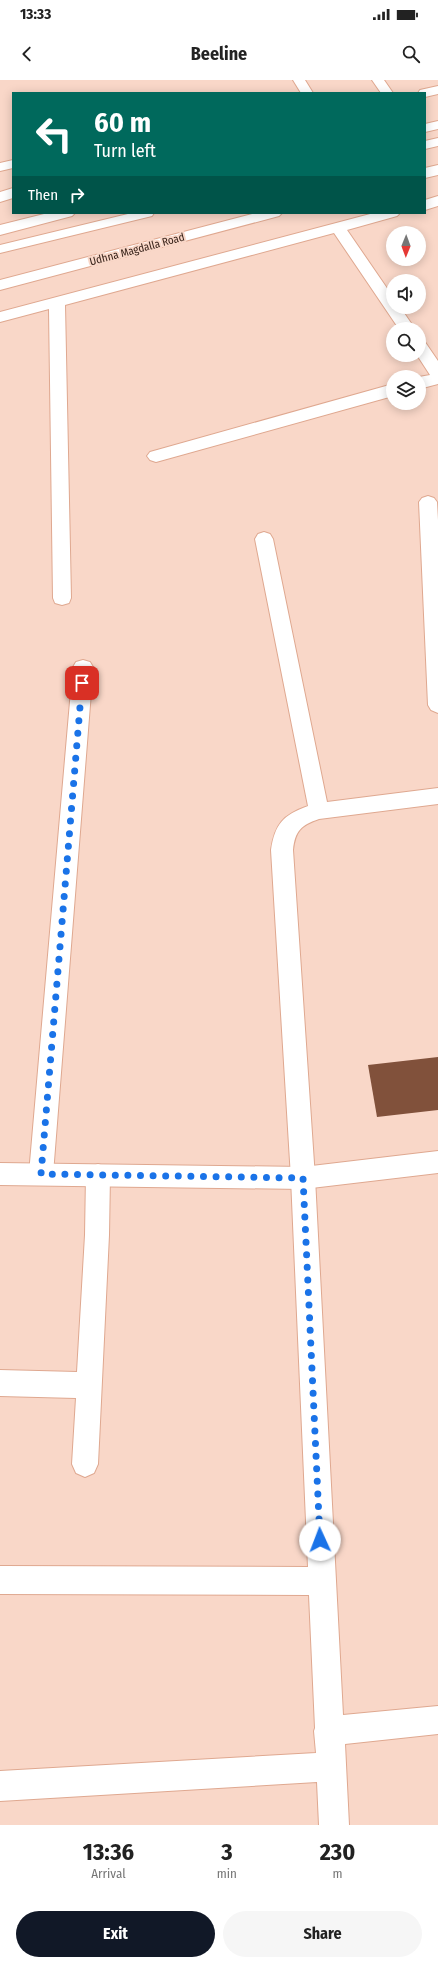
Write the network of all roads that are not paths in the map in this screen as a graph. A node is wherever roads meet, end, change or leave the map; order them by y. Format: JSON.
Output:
{"nodes":[{"id":1,"x":298,"y":80,"type":"edge"},
{"id":2,"x":378,"y":80,"type":"edge"},
{"id":3,"x":438,"y":90,"type":"edge"},
{"id":4,"x":306,"y":92,"type":"edge"},
{"id":5,"x":386,"y":92,"type":"edge"},
{"id":6,"x":426,"y":93,"type":"edge"},
{"id":7,"x":438,"y":125,"type":"edge"},
{"id":8,"x":426,"y":128,"type":"edge"},
{"id":9,"x":438,"y":142,"type":"edge"},
{"id":10,"x":426,"y":145,"type":"edge"},
{"id":11,"x":12,"y":164,"type":"edge"},
{"id":12,"x":0,"y":167,"type":"edge"},
{"id":13,"x":438,"y":170,"type":"edge"},
{"id":14,"x":426,"y":173,"type":"edge"},
{"id":15,"x":12,"y":193,"type":"edge"},
{"id":16,"x":0,"y":197,"type":"edge"},
{"id":17,"x":438,"y":202,"type":"edge"},
{"id":18,"x":426,"y":205,"type":"edge"},
{"id":19,"x":63,"y":214,"type":"edge"},
{"id":20,"x":144,"y":214,"type":"edge"},
{"id":21,"x":270,"y":214,"type":"edge"},
{"id":22,"x":388,"y":214,"type":"edge"},
{"id":23,"x":337,"y":227,"type":"junction"},
{"id":24,"x":0,"y":230,"type":"edge"},
{"id":25,"x":0,"y":249,"type":"edge"},
{"id":26,"x":0,"y":285,"type":"edge"},
{"id":27,"x":56,"y":301,"type":"junction"},
{"id":28,"x":0,"y":317,"type":"edge"},
{"id":29,"x":402,"y":322,"type":"edge"},
{"id":30,"x":426,"y":356,"type":"edge"},
{"id":31,"x":438,"y":374,"type":"edge"},
{"id":32,"x":438,"y":378,"type":"edge"},
{"id":33,"x":426,"y":381,"type":"edge"},
{"id":34,"x":386,"y":392,"type":"edge"},
{"id":35,"x":156,"y":456,"type":"dead end"},
{"id":36,"x":428,"y":502,"type":"dead end"},
{"id":37,"x":264,"y":539,"type":"dead end"},
{"id":38,"x":62,"y":598,"type":"dead end"},
{"id":39,"x":83,"y":667,"type":"dead end"},
{"id":40,"x":438,"y":705,"type":"edge"},
{"id":41,"x":438,"y":796,"type":"edge"},
{"id":42,"x":319,"y":811,"type":"junction"},
{"id":43,"x":438,"y":1162,"type":"edge"},
{"id":44,"x":0,"y":1174,"type":"edge"},
{"id":45,"x":41,"y":1174,"type":"junction"},
{"id":46,"x":98,"y":1175,"type":"junction"},
{"id":47,"x":303,"y":1178,"type":"junction"},
{"id":48,"x":0,"y":1383,"type":"edge"},
{"id":49,"x":89,"y":1386,"type":"junction"},
{"id":50,"x":85,"y":1464,"type":"dead end"},
{"id":51,"x":0,"y":1580,"type":"edge"},
{"id":52,"x":322,"y":1581,"type":"junction"},
{"id":53,"x":438,"y":1720,"type":"edge"},
{"id":54,"x":328,"y":1731,"type":"junction"},
{"id":55,"x":330,"y":1767,"type":"junction"},
{"id":56,"x":0,"y":1786,"type":"edge"},
{"id":57,"x":334,"y":1825,"type":"edge"}],
"edges":[{"from":1,"to":4,"type":"lane"},
{"from":2,"to":5,"type":"lane"},
{"from":3,"to":6,"type":"street"},
{"from":7,"to":8,"type":"street"},
{"from":9,"to":10,"type":"lane"},
{"from":11,"to":12,"type":"lane"},
{"from":13,"to":14,"type":"street"},
{"from":15,"to":16,"type":"street"},
{"from":17,"to":18,"type":"street"},
{"from":19,"to":24,"type":"street"},
{"from":20,"to":25,"type":"lane"},
{"from":21,"to":26,"type":"street","name":"Udhna Magdalla Road"},
{"from":22,"to":23,"type":"street"},
{"from":23,"to":27,"type":"street"},
{"from":23,"to":29,"type":"street"},
{"from":27,"to":28,"type":"street"},
{"from":27,"to":38,"type":"street"},
{"from":30,"to":31,"type":"street"},
{"from":32,"to":33,"type":"street"},
{"from":34,"to":35,"type":"street"},
{"from":36,"to":40,"type":"street"},
{"from":37,"to":42,"type":"street"},
{"from":39,"to":45,"type":"street"},
{"from":41,"to":42,"type":"street"},
{"from":42,"to":47,"type":"street"},
{"from":43,"to":47,"type":"street"},
{"from":44,"to":45,"type":"street"},
{"from":45,"to":46,"type":"street"},
{"from":46,"to":47,"type":"street"},
{"from":46,"to":49,"type":"street"},
{"from":47,"to":52,"type":"street"},
{"from":48,"to":49,"type":"street"},
{"from":49,"to":50,"type":"street"},
{"from":51,"to":52,"type":"street"},
{"from":52,"to":54,"type":"street"},
{"from":53,"to":54,"type":"street"},
{"from":54,"to":55,"type":"street"},
{"from":55,"to":56,"type":"street"},
{"from":55,"to":57,"type":"street"}]}
